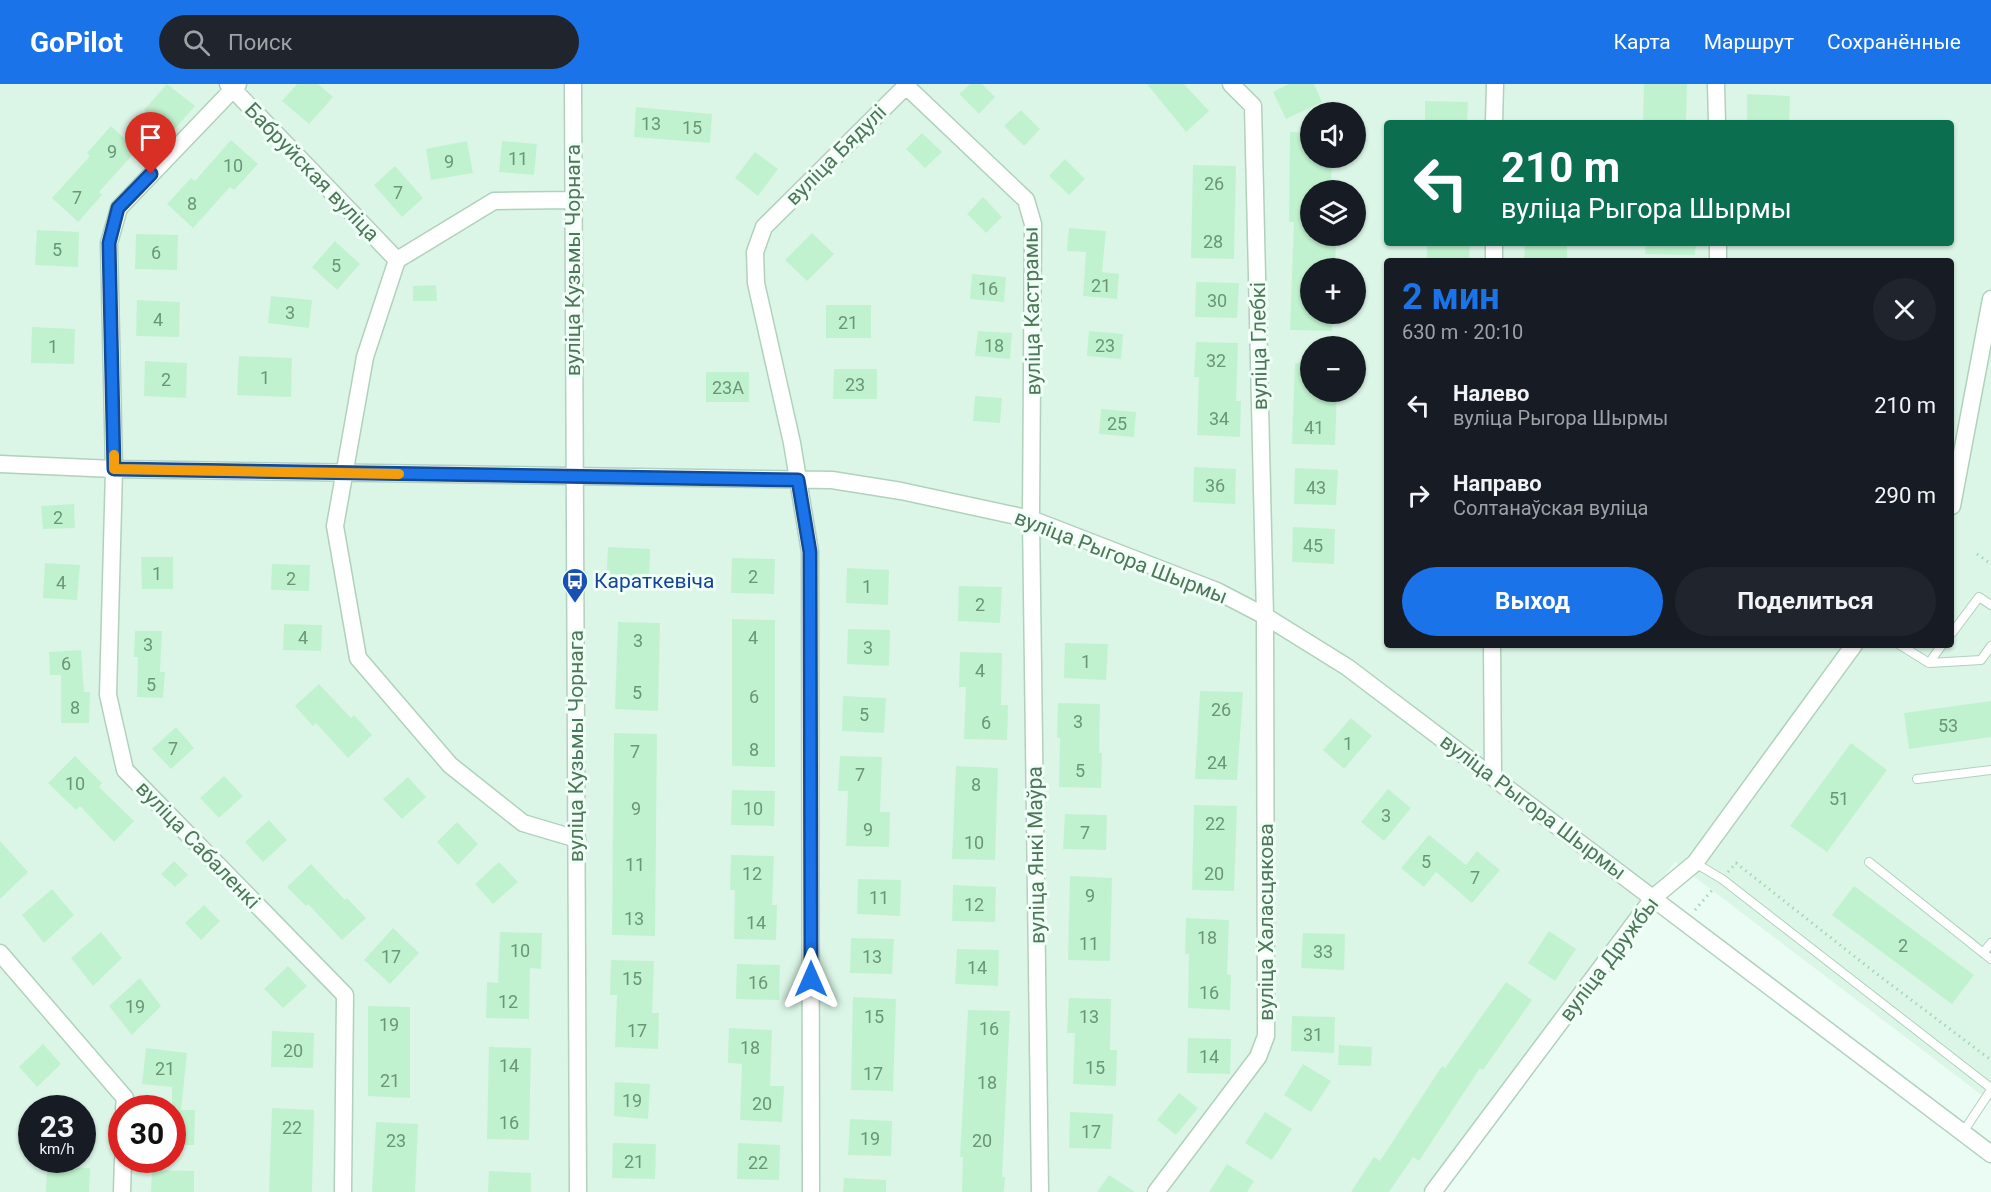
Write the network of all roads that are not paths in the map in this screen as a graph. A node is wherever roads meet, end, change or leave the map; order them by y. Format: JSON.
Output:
{"nodes":[{"id":1,"x":573,"y":84,"type":"edge"},
{"id":2,"x":1231,"y":84,"type":"edge"},
{"id":3,"x":1495,"y":84,"type":"edge"},
{"id":4,"x":1716,"y":84,"type":"edge"},
{"id":5,"x":906,"y":85,"type":"edge"},
{"id":6,"x":233,"y":86,"type":"edge"},
{"id":7,"x":1494,"y":120,"type":"edge"},
{"id":8,"x":1717,"y":120,"type":"edge"},
{"id":9,"x":573,"y":200,"type":"junction"},
{"id":10,"x":397,"y":260,"type":"junction"},
{"id":11,"x":1991,"y":299,"type":"edge"},
{"id":12,"x":0,"y":464,"type":"edge"},
{"id":13,"x":114,"y":469,"type":"junction"},
{"id":14,"x":342,"y":472,"type":"junction"},
{"id":15,"x":573,"y":478,"type":"junction"},
{"id":16,"x":798,"y":480,"type":"junction"},
{"id":17,"x":1954,"y":495,"type":"edge"},
{"id":18,"x":1031,"y":519,"type":"junction"},
{"id":19,"x":1991,"y":605,"type":"edge"},
{"id":20,"x":1265,"y":616,"type":"junction"},
{"id":21,"x":1954,"y":630,"type":"edge"},
{"id":22,"x":1991,"y":646,"type":"edge"},
{"id":23,"x":1492,"y":648,"type":"edge"},
{"id":24,"x":1852,"y":648,"type":"edge"},
{"id":25,"x":1905,"y":648,"type":"edge"},
{"id":26,"x":1940,"y":648,"type":"edge"},
{"id":27,"x":1991,"y":659,"type":"edge"},
{"id":28,"x":1981,"y":660,"type":"junction"},
{"id":29,"x":1929,"y":663,"type":"junction"},
{"id":30,"x":1991,"y":770,"type":"edge"},
{"id":31,"x":1493,"y":777,"type":"junction"},
{"id":32,"x":1917,"y":779,"type":"dead end"},
{"id":33,"x":577,"y":839,"type":"junction"},
{"id":34,"x":1695,"y":862,"type":"junction"},
{"id":35,"x":1869,"y":862,"type":"dead end"},
{"id":36,"x":1654,"y":897,"type":"junction"},
{"id":37,"x":1991,"y":943,"type":"edge"},
{"id":38,"x":0,"y":953,"type":"edge"},
{"id":39,"x":1983,"y":953,"type":"junction"},
{"id":40,"x":1991,"y":959,"type":"edge"},
{"id":41,"x":1991,"y":1089,"type":"edge"},
{"id":42,"x":121,"y":1095,"type":"edge"},
{"id":43,"x":1963,"y":1132,"type":"junction"},
{"id":44,"x":1991,"y":1154,"type":"edge"},
{"id":45,"x":123,"y":1173,"type":"edge"},
{"id":46,"x":122,"y":1192,"type":"edge"},
{"id":47,"x":343,"y":1192,"type":"edge"},
{"id":48,"x":578,"y":1192,"type":"edge"},
{"id":49,"x":811,"y":1192,"type":"edge"},
{"id":50,"x":1040,"y":1192,"type":"edge"},
{"id":51,"x":1156,"y":1192,"type":"edge"},
{"id":52,"x":1433,"y":1192,"type":"edge"}],
"edges":[{"from":1,"to":9,"type":"street","name":"вуліца Кузьмы Чорнага"},
{"from":2,"to":20,"type":"street","name":"вуліца Глебкі"},
{"from":3,"to":7,"type":"street"},
{"from":4,"to":8,"type":"street"},
{"from":5,"to":16,"type":"street","name":"вуліца Бядулі"},
{"from":5,"to":18,"type":"street","name":"вуліца Кастрамы"},
{"from":6,"to":10,"type":"street","name":"Бабруйская вуліца"},
{"from":6,"to":13,"type":"street","name":"вуліца Сабаленкі"},
{"from":9,"to":10,"type":"street"},
{"from":9,"to":15,"type":"street","name":"вуліца Кузьмы Чорнага"},
{"from":10,"to":14,"type":"street"},
{"from":11,"to":17,"type":"street"},
{"from":12,"to":13,"type":"street","name":"вуліца Рыгора Шырмы"},
{"from":13,"to":14,"type":"street","name":"вуліца Рыгора Шырмы"},
{"from":13,"to":47,"type":"street","name":"вуліца Сабаленкі"},
{"from":14,"to":15,"type":"street","name":"вуліца Рыгора Шырмы"},
{"from":14,"to":33,"type":"street"},
{"from":15,"to":16,"type":"street","name":"вуліца Рыгора Шырмы"},
{"from":15,"to":33,"type":"street","name":"вуліца Кузьмы Чорнага"},
{"from":16,"to":18,"type":"street","name":"вуліца Рыгора Шырмы"},
{"from":16,"to":49,"type":"street"},
{"from":18,"to":20,"type":"street","name":"вуліца Рыгора Шырмы"},
{"from":18,"to":50,"type":"street","name":"вуліца Янкі Маўра"},
{"from":19,"to":21,"type":"lane"},
{"from":20,"to":31,"type":"street","name":"вуліца Рыгора Шырмы"},
{"from":20,"to":51,"type":"street","name":"вуліца Халасцякова"},
{"from":22,"to":28,"type":"lane"},
{"from":23,"to":31,"type":"street"},
{"from":24,"to":34,"type":"street","name":"вуліца Дружбы"},
{"from":25,"to":29,"type":"lane"},
{"from":26,"to":29,"type":"lane"},
{"from":27,"to":28,"type":"lane"},
{"from":28,"to":29,"type":"lane"},
{"from":30,"to":32,"type":"lane"},
{"from":31,"to":36,"type":"street","name":"вуліца Рыгора Шырмы"},
{"from":33,"to":48,"type":"street","name":"вуліца Кузьмы Чорнага"},
{"from":34,"to":36,"type":"street","name":"вуліца Дружбы"},
{"from":34,"to":41,"type":"lane"},
{"from":35,"to":39,"type":"lane"},
{"from":36,"to":43,"type":"street","name":"вуліца Рыгора Шырмы"},
{"from":36,"to":52,"type":"street","name":"вуліца Дружбы"},
{"from":37,"to":39,"type":"lane"},
{"from":38,"to":42,"type":"street"},
{"from":39,"to":40,"type":"lane"},
{"from":41,"to":43,"type":"lane"},
{"from":43,"to":44,"type":"street","name":"вуліца Рыгора Шырмы"},
{"from":45,"to":46,"type":"street"}]}
